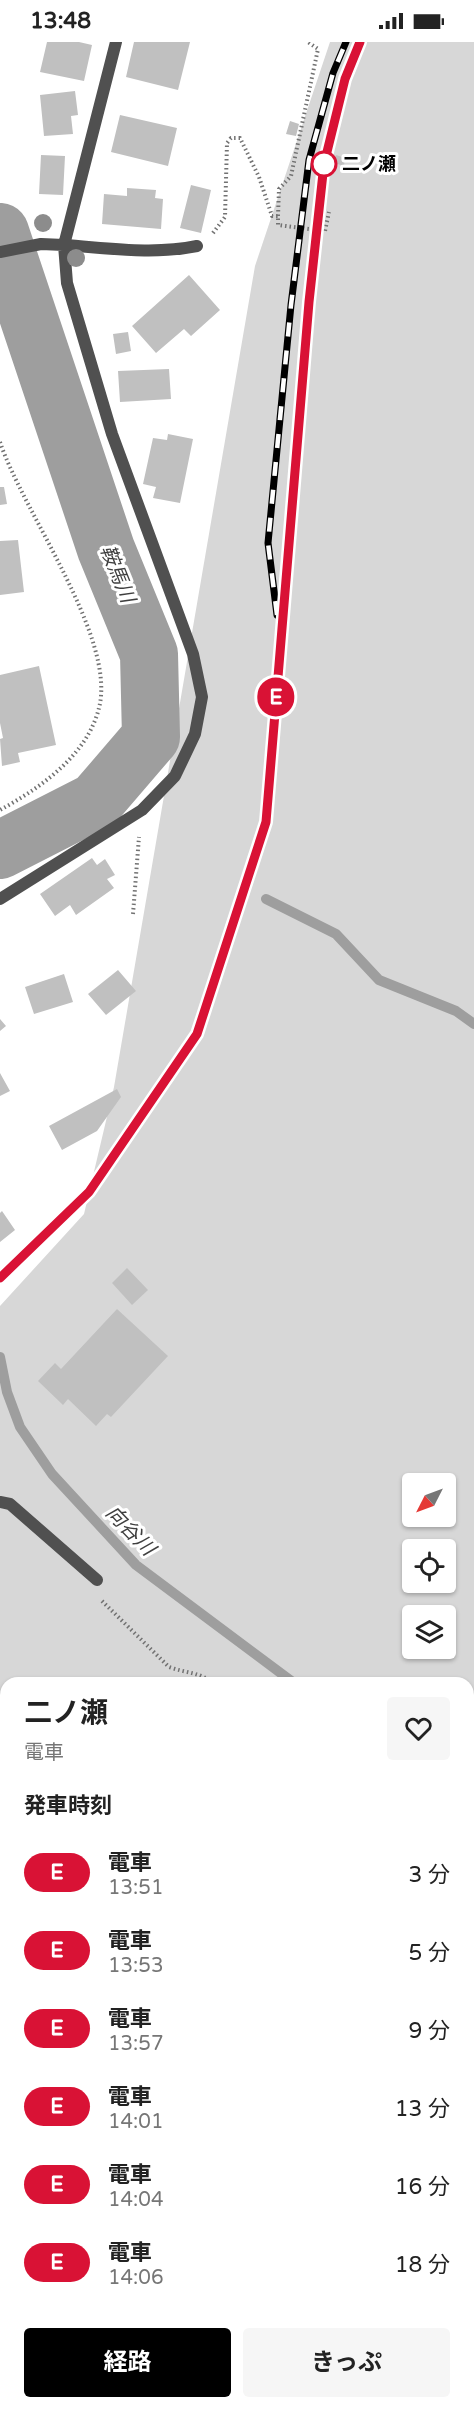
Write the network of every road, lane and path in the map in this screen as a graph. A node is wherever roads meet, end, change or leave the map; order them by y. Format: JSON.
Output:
{"nodes":[{"id":1,"x":116,"y":42,"type":"edge"},
{"id":2,"x":308,"y":42,"type":"edge"},
{"id":3,"x":329,"y":212,"type":"dead end"},
{"id":4,"x":278,"y":216,"type":"junction"},
{"id":5,"x":216,"y":230,"type":"dead end"},
{"id":6,"x":64,"y":245,"type":"junction"},
{"id":7,"x":197,"y":246,"type":"dead end"},
{"id":8,"x":0,"y":252,"type":"edge"},
{"id":9,"x":0,"y":442,"type":"edge"},
{"id":10,"x":0,"y":810,"type":"edge"},
{"id":11,"x":142,"y":810,"type":"junction"},
{"id":12,"x":0,"y":898,"type":"edge"},
{"id":13,"x":133,"y":914,"type":"dead end"},
{"id":14,"x":0,"y":1502,"type":"edge"},
{"id":15,"x":97,"y":1580,"type":"dead end"},
{"id":16,"x":112,"y":1610,"type":"dead end"},
{"id":17,"x":206,"y":1677,"type":"edge"}],
"edges":[{"from":1,"to":6,"type":"street"},
{"from":2,"to":4,"type":"path"},
{"from":3,"to":4,"type":"path"},
{"from":4,"to":5,"type":"path"},
{"from":6,"to":7,"type":"street"},
{"from":6,"to":8,"type":"street"},
{"from":6,"to":11,"type":"street"},
{"from":9,"to":10,"type":"path"},
{"from":11,"to":12,"type":"street"},
{"from":11,"to":13,"type":"path"},
{"from":14,"to":15,"type":"street"},
{"from":16,"to":17,"type":"path"}]}
